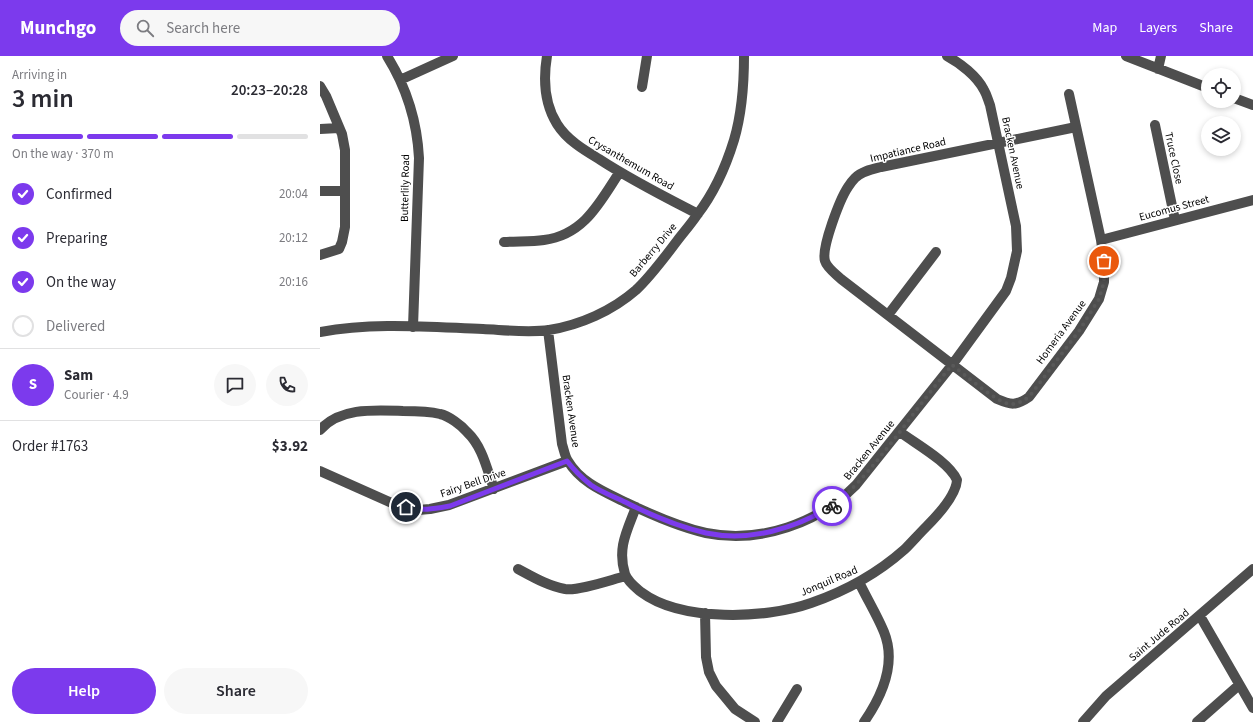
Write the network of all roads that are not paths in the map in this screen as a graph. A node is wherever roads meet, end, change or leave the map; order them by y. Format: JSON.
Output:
{"nodes":[{"id":1,"x":387,"y":56,"type":"edge"},
{"id":2,"x":453,"y":56,"type":"edge"},
{"id":3,"x":547,"y":56,"type":"edge"},
{"id":4,"x":647,"y":56,"type":"edge"},
{"id":5,"x":744,"y":56,"type":"edge"},
{"id":6,"x":947,"y":56,"type":"edge"},
{"id":7,"x":1126,"y":56,"type":"edge"},
{"id":8,"x":1161,"y":56,"type":"edge"},
{"id":9,"x":1158,"y":69,"type":"junction"},
{"id":10,"x":400,"y":80,"type":"junction"},
{"id":11,"x":1201,"y":85,"type":"edge"},
{"id":12,"x":320,"y":86,"type":"edge"},
{"id":13,"x":642,"y":87,"type":"dead end"},
{"id":14,"x":1069,"y":94,"type":"dead end"},
{"id":15,"x":1241,"y":101,"type":"edge"},
{"id":16,"x":1253,"y":105,"type":"edge"},
{"id":17,"x":1155,"y":125,"type":"dead end"},
{"id":18,"x":1076,"y":127,"type":"junction"},
{"id":19,"x":339,"y":128,"type":"junction"},
{"id":20,"x":320,"y":129,"type":"edge"},
{"id":21,"x":999,"y":143,"type":"junction"},
{"id":22,"x":619,"y":173,"type":"junction"},
{"id":23,"x":320,"y":191,"type":"edge"},
{"id":24,"x":345,"y":191,"type":"junction"},
{"id":25,"x":1253,"y":200,"type":"edge"},
{"id":26,"x":698,"y":214,"type":"junction"},
{"id":27,"x":1175,"y":220,"type":"junction"},
{"id":28,"x":1101,"y":240,"type":"junction"},
{"id":29,"x":504,"y":242,"type":"dead end"},
{"id":30,"x":936,"y":252,"type":"dead end"},
{"id":31,"x":320,"y":255,"type":"edge"},
{"id":32,"x":888,"y":315,"type":"junction"},
{"id":33,"x":413,"y":327,"type":"junction"},
{"id":34,"x":548,"y":330,"type":"junction"},
{"id":35,"x":320,"y":332,"type":"edge"},
{"id":36,"x":952,"y":365,"type":"junction"},
{"id":37,"x":320,"y":430,"type":"edge"},
{"id":38,"x":900,"y":432,"type":"junction"},
{"id":39,"x":567,"y":461,"type":"junction"},
{"id":40,"x":320,"y":471,"type":"edge"},
{"id":41,"x":494,"y":489,"type":"junction"},
{"id":42,"x":636,"y":507,"type":"junction"},
{"id":43,"x":518,"y":569,"type":"dead end"},
{"id":44,"x":1253,"y":569,"type":"edge"},
{"id":45,"x":626,"y":576,"type":"junction"},
{"id":46,"x":859,"y":582,"type":"junction"},
{"id":47,"x":705,"y":613,"type":"junction"},
{"id":48,"x":1200,"y":616,"type":"junction"},
{"id":49,"x":1239,"y":685,"type":"junction"},
{"id":50,"x":798,"y":689,"type":"dead end"},
{"id":51,"x":1253,"y":708,"type":"edge"},
{"id":52,"x":755,"y":722,"type":"edge"},
{"id":53,"x":777,"y":722,"type":"edge"},
{"id":54,"x":864,"y":722,"type":"edge"},
{"id":55,"x":1083,"y":722,"type":"edge"},
{"id":56,"x":1197,"y":722,"type":"edge"}],
"edges":[{"from":1,"to":10,"type":"street","name":"Butterlily Road"},
{"from":2,"to":10,"type":"street"},
{"from":3,"to":22,"type":"street","name":"Crysanthemum Road"},
{"from":4,"to":13,"type":"street"},
{"from":5,"to":26,"type":"street","name":"Barberry Drive"},
{"from":6,"to":21,"type":"street","name":"Bracken Avenue"},
{"from":7,"to":9,"type":"street"},
{"from":8,"to":9,"type":"street"},
{"from":9,"to":11,"type":"street"},
{"from":10,"to":33,"type":"street","name":"Butterlily Road"},
{"from":12,"to":19,"type":"street"},
{"from":14,"to":18,"type":"street","name":"Homeria Avenue"},
{"from":15,"to":16,"type":"street"},
{"from":17,"to":27,"type":"street","name":"Truce Close"},
{"from":18,"to":21,"type":"street","name":"Impatiance Road"},
{"from":18,"to":28,"type":"street","name":"Homeria Avenue"},
{"from":19,"to":20,"type":"street"},
{"from":19,"to":24,"type":"street"},
{"from":21,"to":32,"type":"street","name":"Impatiance Road"},
{"from":21,"to":36,"type":"street","name":"Bracken Avenue"},
{"from":22,"to":26,"type":"street","name":"Crysanthemum Road"},
{"from":22,"to":29,"type":"street"},
{"from":23,"to":24,"type":"street"},
{"from":24,"to":31,"type":"street"},
{"from":25,"to":27,"type":"street","name":"Eucomus Street"},
{"from":26,"to":34,"type":"street","name":"Barberry Drive"},
{"from":27,"to":28,"type":"street","name":"Eucomus Street"},
{"from":28,"to":36,"type":"street","name":"Homeria Avenue"},
{"from":30,"to":32,"type":"street"},
{"from":32,"to":36,"type":"street","name":"Impatiance Road"},
{"from":33,"to":34,"type":"street","name":"Barberry Drive"},
{"from":33,"to":35,"type":"street","name":"Barberry Drive"},
{"from":34,"to":39,"type":"street","name":"Bracken Avenue"},
{"from":36,"to":38,"type":"street","name":"Bracken Avenue"},
{"from":37,"to":41,"type":"street"},
{"from":38,"to":42,"type":"street","name":"Bracken Avenue"},
{"from":38,"to":46,"type":"street","name":"Jonquil Road"},
{"from":39,"to":41,"type":"street","name":"Fairy Bell Drive"},
{"from":39,"to":42,"type":"street","name":"Bracken Avenue"},
{"from":40,"to":41,"type":"street","name":"Fairy Bell Drive"},
{"from":42,"to":45,"type":"street"},
{"from":43,"to":45,"type":"street"},
{"from":44,"to":48,"type":"street","name":"Saint Jude Road"},
{"from":45,"to":47,"type":"street","name":"Jonquil Road"},
{"from":46,"to":47,"type":"street","name":"Jonquil Road"},
{"from":46,"to":54,"type":"street"},
{"from":47,"to":52,"type":"street"},
{"from":48,"to":49,"type":"street"},
{"from":48,"to":55,"type":"street","name":"Saint Jude Road"},
{"from":49,"to":51,"type":"street"},
{"from":49,"to":56,"type":"street"},
{"from":50,"to":53,"type":"street"}]}
